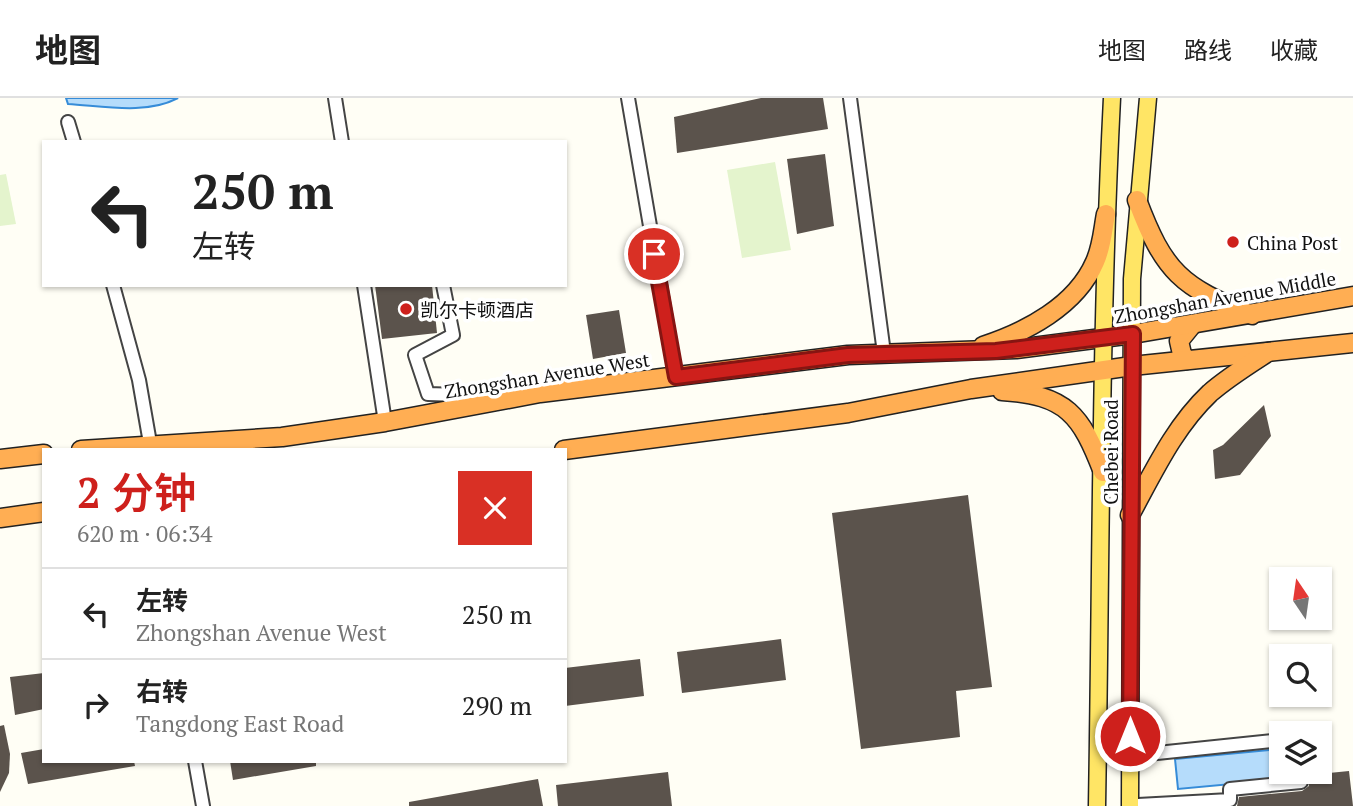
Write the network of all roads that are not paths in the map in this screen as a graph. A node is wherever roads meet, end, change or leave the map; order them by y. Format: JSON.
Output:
{"nodes":[{"id":1,"x":335,"y":98,"type":"edge"},
{"id":2,"x":628,"y":98,"type":"edge"},
{"id":3,"x":850,"y":98,"type":"edge"},
{"id":4,"x":1112,"y":98,"type":"edge"},
{"id":5,"x":1148,"y":98,"type":"edge"},
{"id":6,"x":68,"y":122,"type":"dead end"},
{"id":7,"x":73,"y":140,"type":"edge"},
{"id":8,"x":342,"y":140,"type":"edge"},
{"id":9,"x":1138,"y":200,"type":"junction"},
{"id":10,"x":1106,"y":214,"type":"junction"},
{"id":11,"x":114,"y":287,"type":"edge"},
{"id":12,"x":364,"y":287,"type":"edge"},
{"id":13,"x":443,"y":287,"type":"edge"},
{"id":14,"x":1353,"y":296,"type":"edge"},
{"id":15,"x":1252,"y":315,"type":"junction"},
{"id":16,"x":1192,"y":325,"type":"junction"},
{"id":17,"x":1133,"y":334,"type":"junction"},
{"id":18,"x":1104,"y":338,"type":"junction"},
{"id":19,"x":1353,"y":343,"type":"edge"},
{"id":20,"x":1051,"y":345,"type":"junction"},
{"id":21,"x":1270,"y":351,"type":"junction"},
{"id":22,"x":950,"y":352,"type":"junction"},
{"id":23,"x":884,"y":353,"type":"junction"},
{"id":24,"x":1187,"y":360,"type":"junction"},
{"id":25,"x":1132,"y":366,"type":"junction"},
{"id":26,"x":1104,"y":370,"type":"junction"},
{"id":27,"x":676,"y":377,"type":"junction"},
{"id":28,"x":1053,"y":377,"type":"junction"},
{"id":29,"x":971,"y":389,"type":"junction"},
{"id":30,"x":466,"y":406,"type":"junction"},
{"id":31,"x":385,"y":422,"type":"junction"},
{"id":32,"x":248,"y":441,"type":"junction"},
{"id":33,"x":150,"y":443,"type":"junction"},
{"id":34,"x":101,"y":448,"type":"edge"},
{"id":35,"x":225,"y":448,"type":"edge"},
{"id":36,"x":567,"y":450,"type":"edge"},
{"id":37,"x":42,"y":454,"type":"edge"},
{"id":38,"x":0,"y":459,"type":"edge"},
{"id":39,"x":1103,"y":472,"type":"junction"},
{"id":40,"x":42,"y":512,"type":"edge"},
{"id":41,"x":1130,"y":515,"type":"junction"},
{"id":42,"x":0,"y":518,"type":"edge"},
{"id":43,"x":1269,"y":741,"type":"edge"},
{"id":44,"x":1138,"y":755,"type":"dead end"},
{"id":45,"x":195,"y":763,"type":"edge"},
{"id":46,"x":1281,"y":784,"type":"edge"},
{"id":47,"x":1134,"y":805,"type":"edge"},
{"id":48,"x":203,"y":806,"type":"edge"},
{"id":49,"x":1097,"y":806,"type":"edge"}],
"edges":[{"from":1,"to":8,"type":"street"},
{"from":2,"to":27,"type":"street"},
{"from":3,"to":23,"type":"street"},
{"from":4,"to":10,"type":"main road","name":"Chebei Road"},
{"from":5,"to":9,"type":"main road","name":"Chebei Road"},
{"from":6,"to":7,"type":"street"},
{"from":9,"to":15,"type":"highway"},
{"from":9,"to":17,"type":"main road","name":"Chebei Road"},
{"from":10,"to":18,"type":"main road","name":"Chebei Road"},
{"from":10,"to":22,"type":"highway"},
{"from":11,"to":33,"type":"street"},
{"from":12,"to":31,"type":"street"},
{"from":13,"to":30,"type":"street"},
{"from":14,"to":15,"type":"highway","name":"Zhongshan Avenue Middle"},
{"from":15,"to":16,"type":"highway","name":"Zhongshan Avenue Middle"},
{"from":16,"to":17,"type":"highway","name":"Zhongshan Avenue Middle"},
{"from":16,"to":24,"type":"highway"},
{"from":17,"to":18,"type":"highway","name":"Zhongshan Avenue Middle"},
{"from":17,"to":25,"type":"main road","name":"Chebei Road"},
{"from":18,"to":20,"type":"highway","name":"Zhongshan Avenue West"},
{"from":18,"to":26,"type":"main road","name":"Chebei Road"},
{"from":19,"to":21,"type":"highway"},
{"from":20,"to":22,"type":"highway","name":"Zhongshan Avenue West"},
{"from":20,"to":28,"type":"highway"},
{"from":21,"to":24,"type":"highway"},
{"from":21,"to":41,"type":"highway"},
{"from":22,"to":23,"type":"highway","name":"Zhongshan Avenue West"},
{"from":23,"to":27,"type":"highway","name":"Zhongshan Avenue West"},
{"from":24,"to":25,"type":"highway"},
{"from":25,"to":26,"type":"highway"},
{"from":25,"to":41,"type":"main road","name":"Chebei Road"},
{"from":26,"to":28,"type":"highway"},
{"from":26,"to":39,"type":"main road","name":"Chebei Road"},
{"from":27,"to":30,"type":"highway","name":"Zhongshan Avenue West"},
{"from":28,"to":29,"type":"highway"},
{"from":29,"to":36,"type":"highway"},
{"from":29,"to":39,"type":"highway"},
{"from":30,"to":31,"type":"highway","name":"Zhongshan Avenue West"},
{"from":31,"to":32,"type":"highway","name":"Zhongshan Avenue West"},
{"from":32,"to":33,"type":"highway","name":"Zhongshan Avenue West"},
{"from":32,"to":35,"type":"highway"},
{"from":33,"to":34,"type":"highway","name":"Zhongshan Avenue West"},
{"from":37,"to":38,"type":"highway"},
{"from":39,"to":49,"type":"main road","name":"Chebei Road"},
{"from":40,"to":42,"type":"highway"},
{"from":41,"to":47,"type":"main road","name":"Chebei Road"},
{"from":43,"to":44,"type":"street"},
{"from":45,"to":48,"type":"street"},
{"from":46,"to":47,"type":"street"}]}
